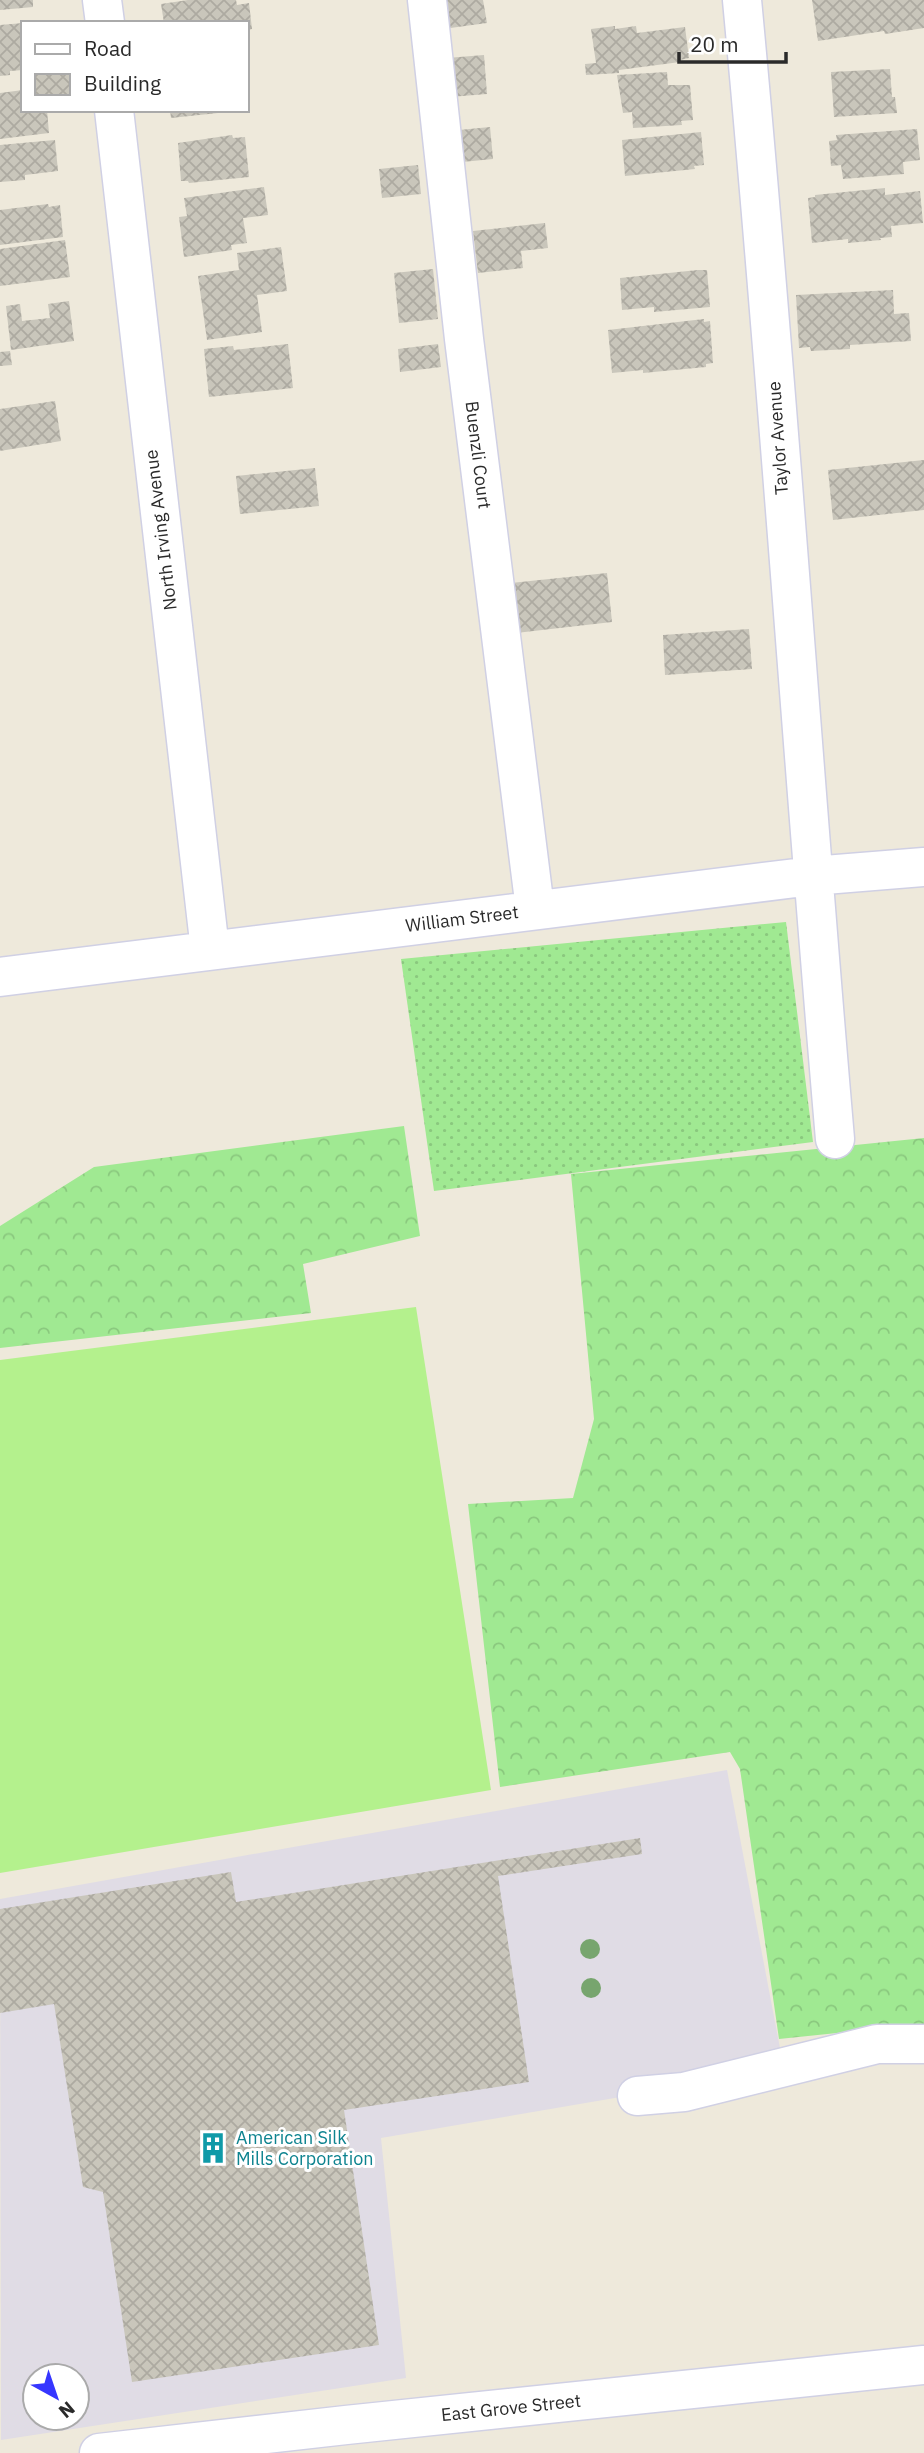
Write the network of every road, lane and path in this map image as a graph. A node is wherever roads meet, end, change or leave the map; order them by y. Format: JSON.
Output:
{"nodes":[{"id":1,"x":102,"y":0,"type":"edge"},
{"id":2,"x":427,"y":0,"type":"edge"},
{"id":3,"x":742,"y":0,"type":"edge"},
{"id":4,"x":104,"y":21,"type":"edge"},
{"id":5,"x":114,"y":112,"type":"edge"},
{"id":6,"x":924,"y":867,"type":"edge"},
{"id":7,"x":812,"y":876,"type":"junction"},
{"id":8,"x":535,"y":909,"type":"junction"},
{"id":9,"x":210,"y":950,"type":"junction"},
{"id":10,"x":0,"y":977,"type":"edge"},
{"id":11,"x":835,"y":1139,"type":"dead end"},
{"id":12,"x":924,"y":2044,"type":"edge"},
{"id":13,"x":637,"y":2096,"type":"dead end"},
{"id":14,"x":924,"y":2365,"type":"edge"},
{"id":15,"x":99,"y":2453,"type":"edge"}],
"edges":[{"from":1,"to":4,"type":"street"},
{"from":2,"to":8,"type":"street","name":"Buenzli Court"},
{"from":3,"to":7,"type":"street","name":"Taylor Avenue"},
{"from":5,"to":9,"type":"street","name":"North Irving Avenue"},
{"from":6,"to":7,"type":"street","name":"William Street"},
{"from":7,"to":8,"type":"street","name":"William Street"},
{"from":7,"to":11,"type":"street","name":"Taylor Avenue"},
{"from":8,"to":9,"type":"street","name":"William Street"},
{"from":9,"to":10,"type":"street","name":"William Street"},
{"from":12,"to":13,"type":"street"},
{"from":14,"to":15,"type":"street","name":"East Grove Street"}]}
